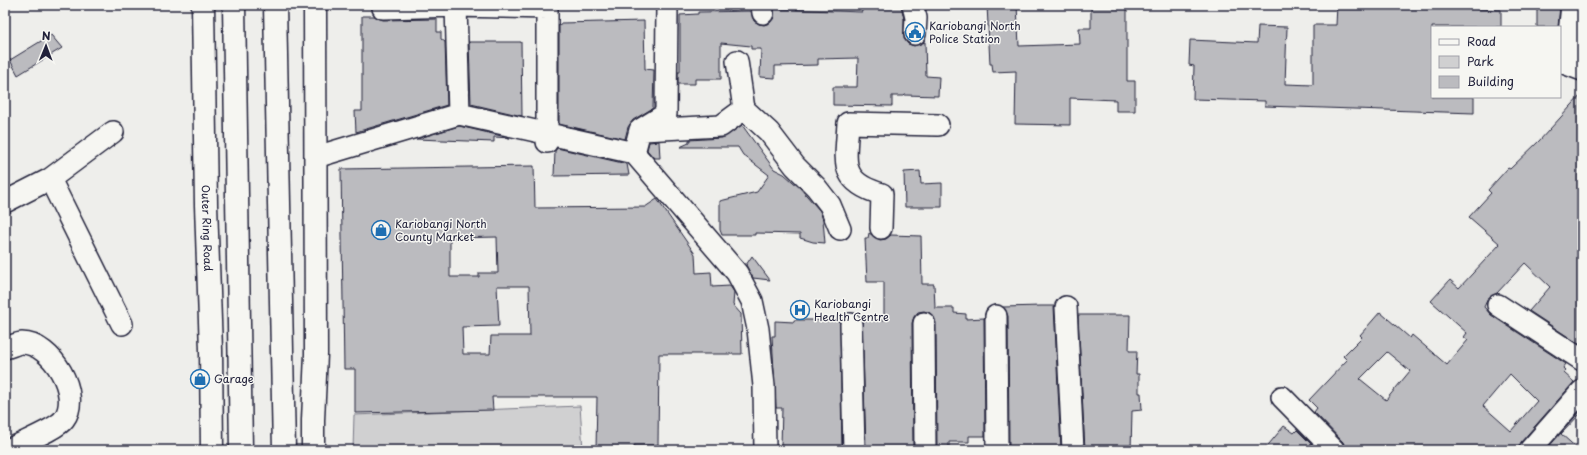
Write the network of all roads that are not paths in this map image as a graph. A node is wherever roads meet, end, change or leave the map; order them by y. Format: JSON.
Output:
{"nodes":[{"id":1,"x":203,"y":5,"type":"edge"},
{"id":2,"x":234,"y":5,"type":"edge"},
{"id":3,"x":275,"y":5,"type":"edge"},
{"id":4,"x":315,"y":5,"type":"edge"},
{"id":5,"x":456,"y":5,"type":"edge"},
{"id":6,"x":667,"y":5,"type":"edge"},
{"id":7,"x":913,"y":5,"type":"edge"},
{"id":8,"x":1572,"y":5,"type":"edge"},
{"id":9,"x":547,"y":7,"type":"edge"},
{"id":10,"x":383,"y":8,"type":"dead end"},
{"id":11,"x":915,"y":34,"type":"dead end"},
{"id":12,"x":737,"y":61,"type":"dead end"},
{"id":13,"x":1582,"y":70,"type":"edge"},
{"id":14,"x":744,"y":109,"type":"junction"},
{"id":15,"x":459,"y":114,"type":"junction"},
{"id":16,"x":938,"y":125,"type":"dead end"},
{"id":17,"x":640,"y":130,"type":"junction"},
{"id":18,"x":113,"y":132,"type":"dead end"},
{"id":19,"x":546,"y":142,"type":"dead end"},
{"id":20,"x":634,"y":153,"type":"junction"},
{"id":21,"x":316,"y":157,"type":"junction"},
{"id":22,"x":50,"y":179,"type":"junction"},
{"id":23,"x":5,"y":202,"type":"edge"},
{"id":24,"x":882,"y":228,"type":"dead end"},
{"id":25,"x":840,"y":229,"type":"dead end"},
{"id":26,"x":1498,"y":305,"type":"dead end"},
{"id":27,"x":1066,"y":307,"type":"dead end"},
{"id":28,"x":996,"y":316,"type":"dead end"},
{"id":29,"x":924,"y":323,"type":"dead end"},
{"id":30,"x":122,"y":324,"type":"dead end"},
{"id":31,"x":851,"y":324,"type":"dead end"},
{"id":32,"x":5,"y":348,"type":"edge"},
{"id":33,"x":1582,"y":360,"type":"edge"},
{"id":34,"x":1582,"y":391,"type":"edge"},
{"id":35,"x":1282,"y":397,"type":"dead end"},
{"id":36,"x":8,"y":450,"type":"edge"},
{"id":37,"x":212,"y":450,"type":"edge"},
{"id":38,"x":241,"y":450,"type":"edge"},
{"id":39,"x":284,"y":450,"type":"edge"},
{"id":40,"x":314,"y":450,"type":"edge"},
{"id":41,"x":765,"y":450,"type":"edge"},
{"id":42,"x":854,"y":450,"type":"edge"},
{"id":43,"x":925,"y":450,"type":"edge"},
{"id":44,"x":997,"y":450,"type":"edge"},
{"id":45,"x":1073,"y":450,"type":"edge"},
{"id":46,"x":1334,"y":450,"type":"edge"},
{"id":47,"x":1530,"y":450,"type":"edge"}],
"edges":[{"from":1,"to":37,"type":"main road","name":"Outer Ring Road"},
{"from":2,"to":38,"type":"main road"},
{"from":3,"to":39,"type":"main road"},
{"from":4,"to":21,"type":"main road"},
{"from":5,"to":9,"type":"street"},
{"from":5,"to":10,"type":"street"},
{"from":5,"to":15,"type":"street"},
{"from":6,"to":17,"type":"street"},
{"from":7,"to":11,"type":"street"},
{"from":8,"to":13,"type":"street"},
{"from":9,"to":19,"type":"street"},
{"from":12,"to":14,"type":"street"},
{"from":14,"to":17,"type":"street"},
{"from":14,"to":25,"type":"street"},
{"from":15,"to":20,"type":"street"},
{"from":15,"to":21,"type":"street"},
{"from":16,"to":24,"type":"street"},
{"from":17,"to":20,"type":"street"},
{"from":18,"to":22,"type":"street"},
{"from":20,"to":41,"type":"street"},
{"from":21,"to":40,"type":"main road"},
{"from":22,"to":23,"type":"street"},
{"from":22,"to":30,"type":"street"},
{"from":26,"to":33,"type":"street"},
{"from":27,"to":45,"type":"street"},
{"from":28,"to":44,"type":"street"},
{"from":29,"to":43,"type":"street"},
{"from":31,"to":42,"type":"street"},
{"from":32,"to":36,"type":"street"},
{"from":34,"to":47,"type":"street"},
{"from":35,"to":46,"type":"street"}]}
